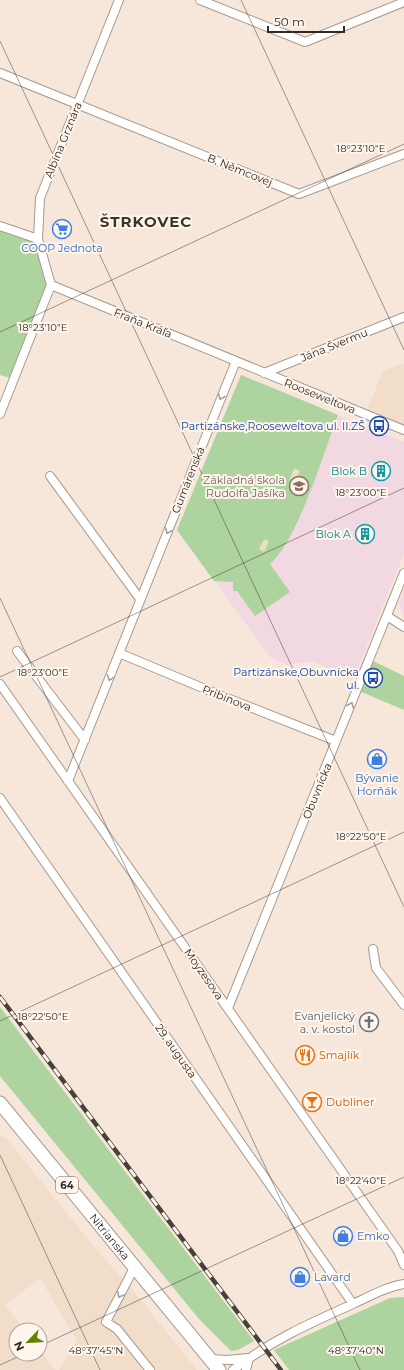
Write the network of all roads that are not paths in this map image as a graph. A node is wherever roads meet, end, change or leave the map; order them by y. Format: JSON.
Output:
{"nodes":[{"id":1,"x":119,"y":0,"type":"edge"},
{"id":2,"x":200,"y":0,"type":"edge"},
{"id":3,"x":404,"y":2,"type":"edge"},
{"id":4,"x":0,"y":73,"type":"edge"},
{"id":5,"x":78,"y":104,"type":"junction"},
{"id":6,"x":404,"y":154,"type":"edge"},
{"id":7,"x":0,"y":226,"type":"edge"},
{"id":8,"x":38,"y":239,"type":"junction"},
{"id":9,"x":51,"y":285,"type":"junction"},
{"id":10,"x":404,"y":316,"type":"edge"},
{"id":11,"x":236,"y":361,"type":"junction"},
{"id":12,"x":264,"y":373,"type":"junction"},
{"id":13,"x":0,"y":414,"type":"edge"},
{"id":14,"x":404,"y":430,"type":"edge"},
{"id":15,"x":50,"y":476,"type":"dead end"},
{"id":16,"x":404,"y":573,"type":"edge"},
{"id":17,"x":140,"y":599,"type":"junction"},
{"id":18,"x":387,"y":616,"type":"junction"},
{"id":19,"x":404,"y":627,"type":"edge"},
{"id":20,"x":18,"y":651,"type":"dead end"},
{"id":21,"x":119,"y":653,"type":"junction"},
{"id":22,"x":0,"y":684,"type":"edge"},
{"id":23,"x":85,"y":740,"type":"junction"},
{"id":24,"x":336,"y":741,"type":"junction"},
{"id":25,"x":68,"y":781,"type":"junction"},
{"id":26,"x":0,"y":798,"type":"edge"},
{"id":27,"x":373,"y":950,"type":"dead end"},
{"id":28,"x":404,"y":1005,"type":"edge"},
{"id":29,"x":228,"y":1008,"type":"junction"},
{"id":30,"x":0,"y":1103,"type":"edge"},
{"id":31,"x":401,"y":1248,"type":"edge"},
{"id":32,"x":404,"y":1265,"type":"edge"},
{"id":33,"x":134,"y":1268,"type":"junction"},
{"id":34,"x":404,"y":1284,"type":"edge"},
{"id":35,"x":353,"y":1304,"type":"junction"},
{"id":36,"x":249,"y":1358,"type":"junction"},
{"id":37,"x":210,"y":1359,"type":"junction"},
{"id":38,"x":150,"y":1370,"type":"edge"},
{"id":39,"x":219,"y":1370,"type":"edge"},
{"id":40,"x":233,"y":1370,"type":"edge"},
{"id":41,"x":246,"y":1370,"type":"edge"}],
"edges":[{"from":1,"to":5,"type":"street","name":"Albína Grznára"},
{"from":2,"to":3,"type":"street"},
{"from":4,"to":5,"type":"street","name":"B. Němcovej"},
{"from":5,"to":6,"type":"street","name":"B. Němcovej"},
{"from":5,"to":8,"type":"street","name":"Albína Grznára"},
{"from":7,"to":8,"type":"street"},
{"from":8,"to":9,"type":"street","name":"Albína Grznára"},
{"from":9,"to":11,"type":"street","name":"Fraňa Kráľa"},
{"from":9,"to":13,"type":"street"},
{"from":10,"to":12,"type":"street","name":"Jána Švermu"},
{"from":11,"to":12,"type":"street","name":"Rooseweltova"},
{"from":11,"to":17,"type":"street","name":"Gumárenská","one_way":true},
{"from":12,"to":14,"type":"street","name":"Rooseweltova"},
{"from":15,"to":17,"type":"street"},
{"from":16,"to":18,"type":"street","name":"Obuvnícka"},
{"from":17,"to":21,"type":"street","name":"Gumárenská"},
{"from":18,"to":19,"type":"street"},
{"from":24,"to":18,"type":"street","name":"Obuvnícka","one_way":true},
{"from":20,"to":23,"type":"street"},
{"from":21,"to":23,"type":"street","name":"Gumárenská","one_way":true},
{"from":21,"to":24,"type":"street","name":"Pribinova"},
{"from":22,"to":25,"type":"street","name":"Moyzesova"},
{"from":23,"to":25,"type":"street","name":"Gumárenská"},
{"from":24,"to":29,"type":"street","name":"Obuvnícka"},
{"from":25,"to":29,"type":"street","name":"Moyzesova"},
{"from":26,"to":35,"type":"street","name":"29. augusta"},
{"from":27,"to":28,"type":"street"},
{"from":29,"to":31,"type":"street","name":"Moyzesova"},
{"from":30,"to":33,"type":"main road","name":"Nitrianska","number":"64"},
{"from":31,"to":32,"type":"street","name":"Moyzesova"},
{"from":33,"to":37,"type":"main road","name":"Nitrianska","number":"64"},
{"from":33,"to":38,"type":"street","one_way":true},
{"from":34,"to":35,"type":"street"},
{"from":35,"to":36,"type":"street"},
{"from":36,"to":37,"type":"street"},
{"from":36,"to":40,"type":"street"},
{"from":36,"to":41,"type":"street"},
{"from":37,"to":39,"type":"main road","name":"Nitrianska","number":"64"}]}
